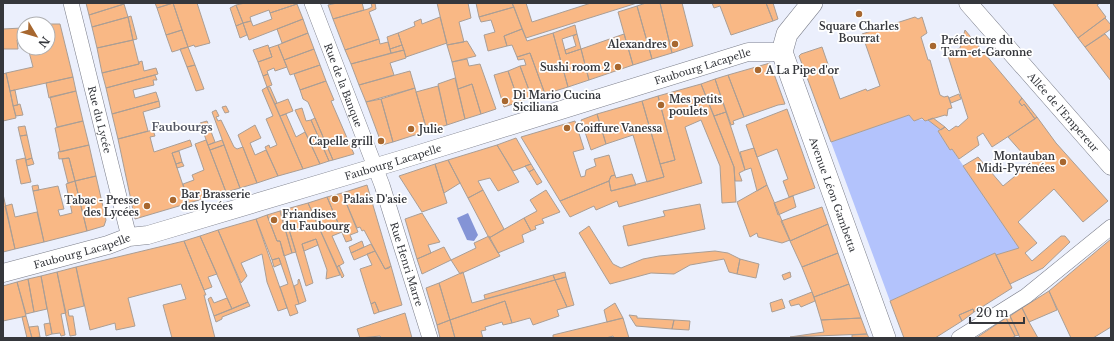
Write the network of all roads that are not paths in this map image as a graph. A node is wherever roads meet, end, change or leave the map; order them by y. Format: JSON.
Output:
{"nodes":[{"id":1,"x":71,"y":3,"type":"edge"},
{"id":2,"x":312,"y":3,"type":"edge"},
{"id":3,"x":812,"y":3,"type":"edge"},
{"id":4,"x":968,"y":3,"type":"edge"},
{"id":5,"x":782,"y":52,"type":"junction"},
{"id":6,"x":1111,"y":166,"type":"edge"},
{"id":7,"x":375,"y":167,"type":"junction"},
{"id":8,"x":1111,"y":227,"type":"edge"},
{"id":9,"x":129,"y":237,"type":"junction"},
{"id":10,"x":3,"y":273,"type":"edge"},
{"id":11,"x":430,"y":338,"type":"edge"},
{"id":12,"x":886,"y":338,"type":"edge"},
{"id":13,"x":959,"y":338,"type":"edge"}],
"edges":[{"from":1,"to":9,"type":"street","name":"Rue du Lycée"},
{"from":2,"to":7,"type":"street","name":"Rue de la Banque"},
{"from":3,"to":5,"type":"main road"},
{"from":4,"to":6,"type":"street","name":"Allée de l'Empereur"},
{"from":5,"to":7,"type":"street","name":"Faubourg Lacapelle"},
{"from":5,"to":12,"type":"main road","name":"Avenue Léon Gambetta"},
{"from":7,"to":9,"type":"street","name":"Faubourg Lacapelle"},
{"from":7,"to":11,"type":"street","name":"Rue Henri Marre"},
{"from":8,"to":13,"type":"street"},
{"from":9,"to":10,"type":"street","name":"Faubourg Lacapelle"}]}
